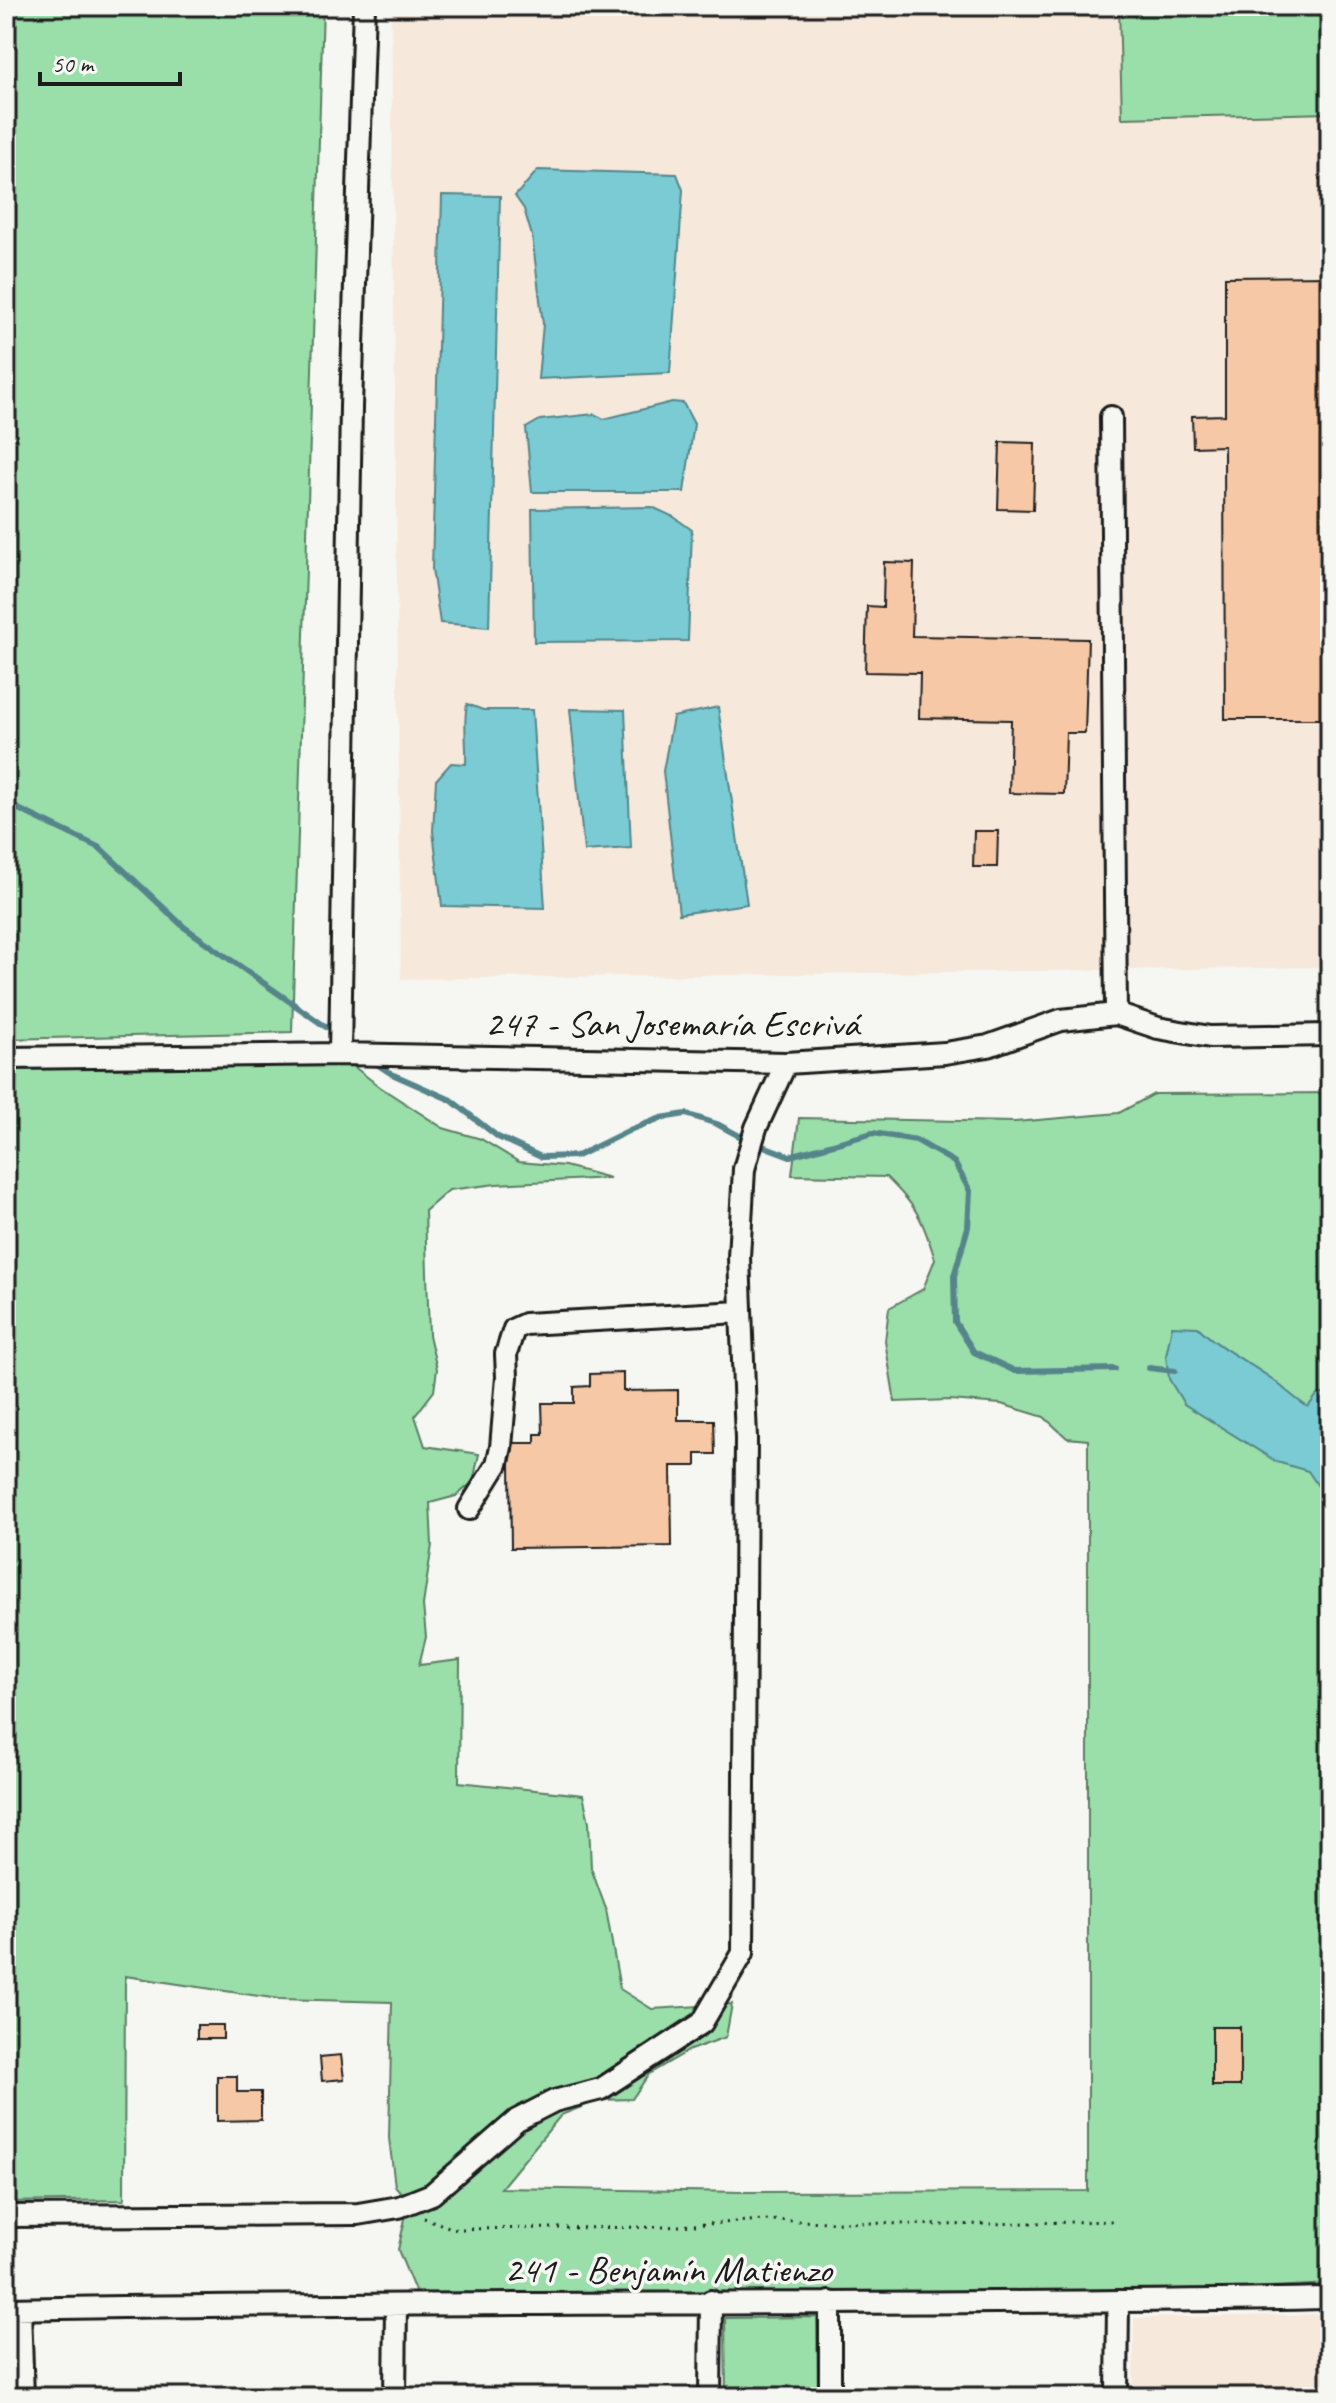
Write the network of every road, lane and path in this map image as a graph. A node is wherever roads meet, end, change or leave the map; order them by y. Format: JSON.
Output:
{"nodes":[{"id":1,"x":364,"y":6,"type":"edge"},
{"id":2,"x":1111,"y":417,"type":"dead end"},
{"id":3,"x":1116,"y":1014,"type":"junction"},
{"id":4,"x":1330,"y":1035,"type":"edge"},
{"id":5,"x":340,"y":1054,"type":"junction"},
{"id":6,"x":6,"y":1058,"type":"edge"},
{"id":7,"x":786,"y":1063,"type":"junction"},
{"id":8,"x":740,"y":1312,"type":"junction"},
{"id":9,"x":469,"y":1509,"type":"dead end"},
{"id":10,"x":399,"y":2207,"type":"junction"},
{"id":11,"x":6,"y":2216,"type":"edge"},
{"id":12,"x":1113,"y":2221,"type":"dead end"},
{"id":13,"x":1330,"y":2298,"type":"edge"},
{"id":14,"x":711,"y":2301,"type":"junction"},
{"id":15,"x":830,"y":2302,"type":"junction"},
{"id":16,"x":1118,"y":2302,"type":"junction"},
{"id":17,"x":396,"y":2305,"type":"junction"},
{"id":18,"x":13,"y":2309,"type":"edge"},
{"id":19,"x":23,"y":2397,"type":"edge"},
{"id":20,"x":395,"y":2397,"type":"edge"},
{"id":21,"x":710,"y":2397,"type":"edge"},
{"id":22,"x":830,"y":2397,"type":"edge"},
{"id":23,"x":1117,"y":2397,"type":"edge"}],
"edges":[{"from":1,"to":5,"type":"street"},
{"from":2,"to":3,"type":"street"},
{"from":3,"to":4,"type":"street","name":"247 - San Josemaría Escrivá"},
{"from":3,"to":7,"type":"street","name":"247 - San Josemaría Escrivá"},
{"from":5,"to":6,"type":"street","name":"247 - San Josemaría Escrivá"},
{"from":5,"to":7,"type":"street","name":"247 - San Josemaría Escrivá"},
{"from":7,"to":8,"type":"street"},
{"from":8,"to":9,"type":"street"},
{"from":8,"to":10,"type":"street"},
{"from":10,"to":11,"type":"street"},
{"from":10,"to":12,"type":"path"},
{"from":13,"to":16,"type":"street","name":"241 - Benjamín Matienzo"},
{"from":14,"to":15,"type":"street","name":"241 - Benjamín Matienzo"},
{"from":14,"to":17,"type":"street","name":"241 - Benjamín Matienzo"},
{"from":14,"to":21,"type":"street"},
{"from":15,"to":16,"type":"street","name":"241 - Benjamín Matienzo"},
{"from":15,"to":22,"type":"street"},
{"from":16,"to":23,"type":"street"},
{"from":17,"to":18,"type":"street","name":"241 - Benjamín Matienzo"},
{"from":17,"to":20,"type":"street"},
{"from":18,"to":19,"type":"street"}]}
